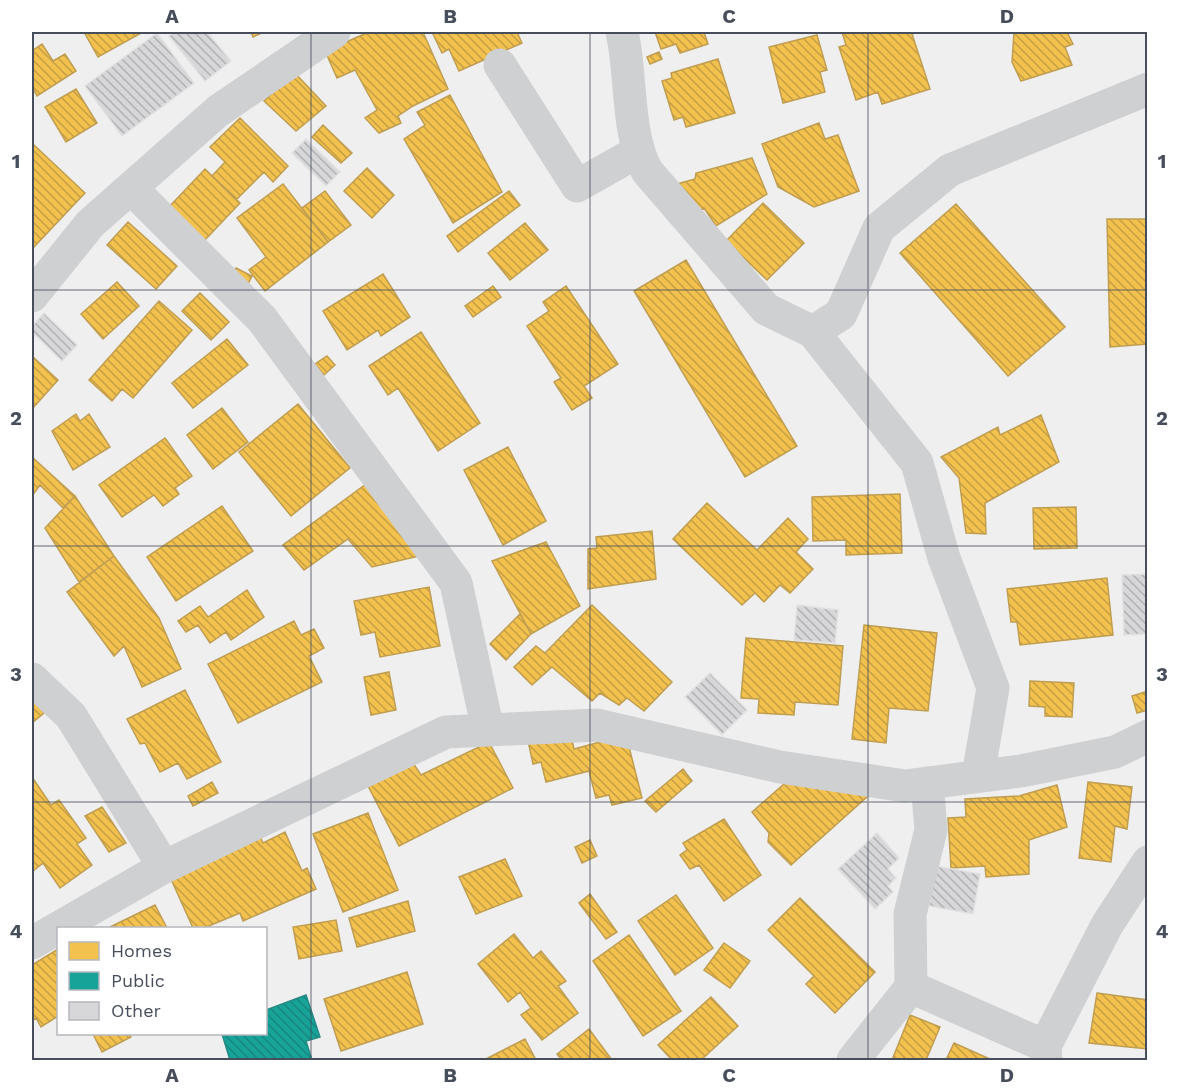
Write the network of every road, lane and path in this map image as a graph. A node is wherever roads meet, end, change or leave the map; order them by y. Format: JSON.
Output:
{"nodes":[{"id":1,"x":334,"y":32,"type":"edge"},
{"id":2,"x":622,"y":32,"type":"edge"},
{"id":3,"x":500,"y":65,"type":"dead end"},
{"id":4,"x":1148,"y":89,"type":"edge"},
{"id":5,"x":637,"y":152,"type":"junction"},
{"id":6,"x":131,"y":188,"type":"junction"},
{"id":7,"x":32,"y":296,"type":"edge"},
{"id":8,"x":813,"y":332,"type":"junction"},
{"id":9,"x":32,"y":679,"type":"edge"},
{"id":10,"x":488,"y":730,"type":"junction"},
{"id":11,"x":1148,"y":736,"type":"edge"},
{"id":12,"x":978,"y":776,"type":"junction"},
{"id":13,"x":927,"y":783,"type":"junction"},
{"id":14,"x":164,"y":867,"type":"junction"},
{"id":15,"x":1142,"y":879,"type":"edge"},
{"id":16,"x":60,"y":927,"type":"edge"},
{"id":17,"x":57,"y":929,"type":"edge"},
{"id":18,"x":32,"y":943,"type":"edge"},
{"id":19,"x":911,"y":987,"type":"junction"},
{"id":20,"x":1045,"y":1053,"type":"edge"},
{"id":21,"x":853,"y":1060,"type":"edge"}],
"edges":[{"from":1,"to":6,"type":"street"},
{"from":2,"to":5,"type":"street"},
{"from":3,"to":5,"type":"street"},
{"from":4,"to":8,"type":"street"},
{"from":5,"to":8,"type":"street"},
{"from":6,"to":7,"type":"street"},
{"from":6,"to":10,"type":"street"},
{"from":8,"to":12,"type":"street"},
{"from":9,"to":14,"type":"street"},
{"from":10,"to":13,"type":"street"},
{"from":10,"to":14,"type":"street"},
{"from":11,"to":12,"type":"street"},
{"from":12,"to":13,"type":"street"},
{"from":13,"to":19,"type":"street"},
{"from":14,"to":16,"type":"street"},
{"from":15,"to":20,"type":"street"},
{"from":17,"to":18,"type":"street"},
{"from":19,"to":20,"type":"street"},
{"from":19,"to":21,"type":"street"}]}
